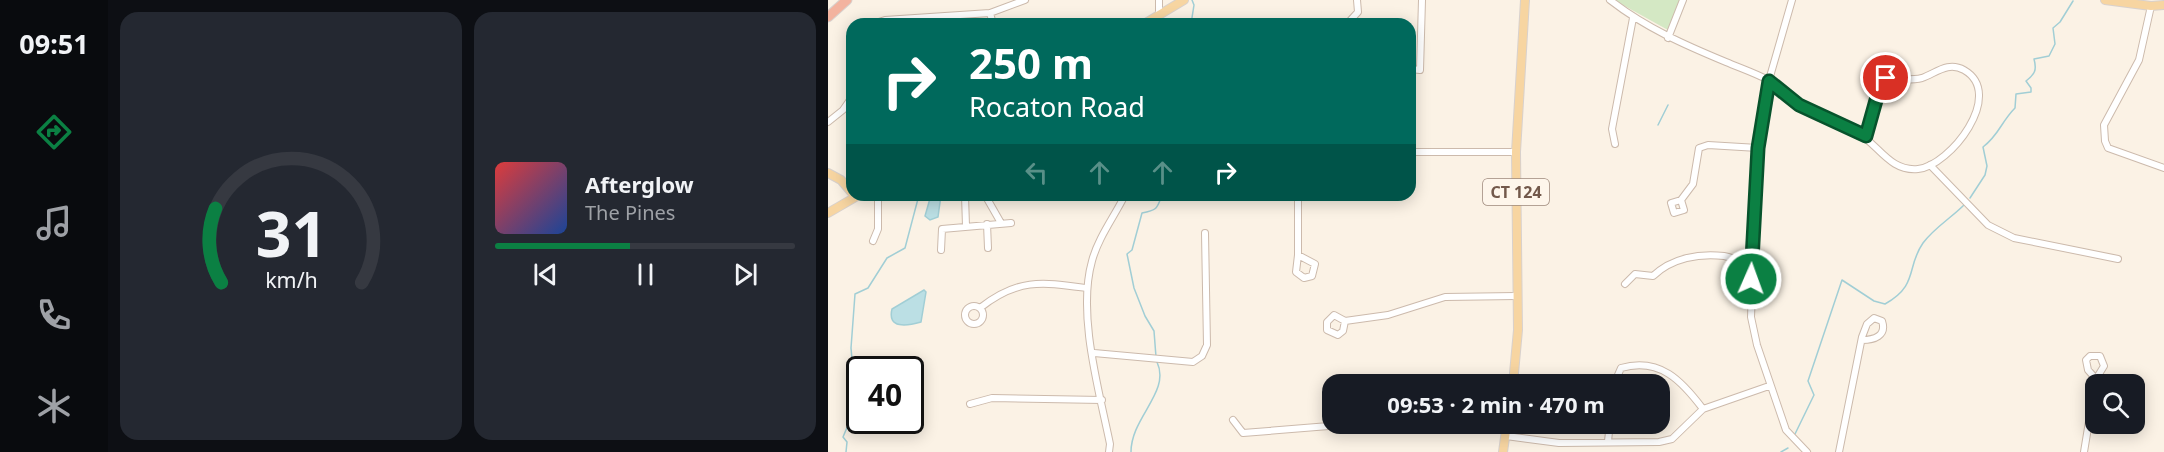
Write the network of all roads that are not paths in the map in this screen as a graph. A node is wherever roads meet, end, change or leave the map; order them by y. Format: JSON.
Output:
{"nodes":[{"id":1,"x":847,"y":0,"type":"edge"},
{"id":2,"x":1025,"y":0,"type":"edge"},
{"id":3,"x":1160,"y":0,"type":"edge"},
{"id":4,"x":1184,"y":0,"type":"edge"},
{"id":5,"x":1357,"y":0,"type":"edge"},
{"id":6,"x":1422,"y":0,"type":"edge"},
{"id":7,"x":1525,"y":0,"type":"edge"},
{"id":8,"x":1610,"y":0,"type":"edge"},
{"id":9,"x":1683,"y":0,"type":"edge"},
{"id":10,"x":1792,"y":0,"type":"edge"},
{"id":11,"x":2105,"y":0,"type":"edge"},
{"id":12,"x":2164,"y":5,"type":"edge"},
{"id":13,"x":2151,"y":6,"type":"junction"},
{"id":14,"x":990,"y":13,"type":"junction"},
{"id":15,"x":1160,"y":15,"type":"junction"},
{"id":16,"x":828,"y":18,"type":"edge"},
{"id":17,"x":915,"y":18,"type":"edge"},
{"id":18,"x":991,"y":18,"type":"edge"},
{"id":19,"x":1155,"y":18,"type":"edge"},
{"id":20,"x":1160,"y":18,"type":"edge"},
{"id":21,"x":1352,"y":18,"type":"edge"},
{"id":22,"x":1633,"y":18,"type":"junction"},
{"id":23,"x":1668,"y":38,"type":"junction"},
{"id":24,"x":1416,"y":70,"type":"edge"},
{"id":25,"x":1769,"y":81,"type":"junction"},
{"id":26,"x":846,"y":106,"type":"edge"},
{"id":27,"x":828,"y":122,"type":"edge"},
{"id":28,"x":1866,"y":136,"type":"junction"},
{"id":29,"x":1615,"y":144,"type":"dead end"},
{"id":30,"x":1758,"y":148,"type":"junction"},
{"id":31,"x":1416,"y":152,"type":"edge"},
{"id":32,"x":1516,"y":152,"type":"junction"},
{"id":33,"x":1930,"y":165,"type":"junction"},
{"id":34,"x":2164,"y":168,"type":"edge"},
{"id":35,"x":828,"y":173,"type":"edge"},
{"id":36,"x":846,"y":185,"type":"edge"},
{"id":37,"x":1681,"y":200,"type":"dead end"},
{"id":38,"x":846,"y":201,"type":"edge"},
{"id":39,"x":878,"y":201,"type":"edge"},
{"id":40,"x":965,"y":201,"type":"edge"},
{"id":41,"x":989,"y":201,"type":"edge"},
{"id":42,"x":1122,"y":201,"type":"edge"},
{"id":43,"x":1298,"y":201,"type":"edge"},
{"id":44,"x":828,"y":213,"type":"edge"},
{"id":45,"x":1001,"y":223,"type":"junction"},
{"id":46,"x":1011,"y":223,"type":"dead end"},
{"id":47,"x":987,"y":224,"type":"junction"},
{"id":48,"x":966,"y":226,"type":"junction"},
{"id":49,"x":1205,"y":233,"type":"dead end"},
{"id":50,"x":873,"y":241,"type":"dead end"},
{"id":51,"x":988,"y":248,"type":"dead end"},
{"id":52,"x":941,"y":250,"type":"dead end"},
{"id":53,"x":1298,"y":255,"type":"dead end"},
{"id":54,"x":2118,"y":259,"type":"dead end"},
{"id":55,"x":1752,"y":260,"type":"junction"},
{"id":56,"x":1626,"y":284,"type":"dead end"},
{"id":57,"x":1086,"y":288,"type":"junction"},
{"id":58,"x":1516,"y":296,"type":"junction"},
{"id":59,"x":980,"y":308,"type":"dead end"},
{"id":60,"x":1345,"y":321,"type":"dead end"},
{"id":61,"x":1862,"y":340,"type":"dead end"},
{"id":62,"x":1094,"y":353,"type":"junction"},
{"id":63,"x":1514,"y":374,"type":"edge"},
{"id":64,"x":1618,"y":374,"type":"edge"},
{"id":65,"x":1769,"y":386,"type":"junction"},
{"id":66,"x":1101,"y":400,"type":"junction"},
{"id":67,"x":970,"y":404,"type":"dead end"},
{"id":68,"x":1703,"y":409,"type":"junction"},
{"id":69,"x":1233,"y":420,"type":"dead end"},
{"id":70,"x":1322,"y":427,"type":"edge"},
{"id":71,"x":1609,"y":434,"type":"edge"},
{"id":72,"x":2087,"y":434,"type":"edge"},
{"id":73,"x":1506,"y":436,"type":"joint"},
{"id":74,"x":1608,"y":441,"type":"junction"},
{"id":75,"x":1109,"y":452,"type":"edge"},
{"id":76,"x":1503,"y":452,"type":"edge"},
{"id":77,"x":1808,"y":452,"type":"edge"},
{"id":78,"x":1839,"y":452,"type":"edge"},
{"id":79,"x":2084,"y":452,"type":"edge"}],
"edges":[{"from":1,"to":16,"type":"highway"},
{"from":2,"to":14,"type":"street"},
{"from":3,"to":15,"type":"street"},
{"from":4,"to":15,"type":"main road"},
{"from":5,"to":21,"type":"street"},
{"from":6,"to":24,"type":"street"},
{"from":7,"to":32,"type":"main road","number":"CT 124"},
{"from":8,"to":22,"type":"street"},
{"from":9,"to":23,"type":"street"},
{"from":10,"to":25,"type":"street"},
{"from":11,"to":13,"type":"main road"},
{"from":12,"to":13,"type":"main road"},
{"from":13,"to":34,"type":"street"},
{"from":14,"to":17,"type":"street"},
{"from":14,"to":18,"type":"street"},
{"from":15,"to":19,"type":"main road"},
{"from":15,"to":20,"type":"street"},
{"from":22,"to":23,"type":"street"},
{"from":22,"to":29,"type":"street"},
{"from":23,"to":25,"type":"street"},
{"from":25,"to":28,"type":"street"},
{"from":25,"to":30,"type":"street"},
{"from":26,"to":27,"type":"street"},
{"from":28,"to":33,"type":"street"},
{"from":28,"to":33,"type":"street"},
{"from":30,"to":37,"type":"street"},
{"from":30,"to":55,"type":"street"},
{"from":31,"to":32,"type":"street"},
{"from":32,"to":58,"type":"main road","number":"CT 124"},
{"from":33,"to":54,"type":"street"},
{"from":35,"to":36,"type":"main road"},
{"from":38,"to":44,"type":"main road"},
{"from":39,"to":50,"type":"street"},
{"from":40,"to":48,"type":"street"},
{"from":41,"to":45,"type":"street"},
{"from":42,"to":57,"type":"street"},
{"from":43,"to":53,"type":"street"},
{"from":45,"to":46,"type":"street"},
{"from":45,"to":47,"type":"street"},
{"from":47,"to":48,"type":"street"},
{"from":47,"to":51,"type":"street"},
{"from":48,"to":52,"type":"street"},
{"from":49,"to":62,"type":"street"},
{"from":55,"to":56,"type":"street"},
{"from":55,"to":65,"type":"street"},
{"from":57,"to":59,"type":"street"},
{"from":57,"to":62,"type":"street"},
{"from":58,"to":60,"type":"street"},
{"from":58,"to":63,"type":"main road","number":"CT 124"},
{"from":61,"to":78,"type":"street"},
{"from":62,"to":66,"type":"street"},
{"from":64,"to":68,"type":"street"},
{"from":65,"to":68,"type":"street"},
{"from":65,"to":77,"type":"street"},
{"from":66,"to":67,"type":"street"},
{"from":66,"to":75,"type":"street"},
{"from":68,"to":74,"type":"street"},
{"from":69,"to":70,"type":"street"},
{"from":71,"to":74,"type":"street"},
{"from":72,"to":79,"type":"street"},
{"from":73,"to":74,"type":"street"},
{"from":73,"to":76,"type":"main road"}]}
